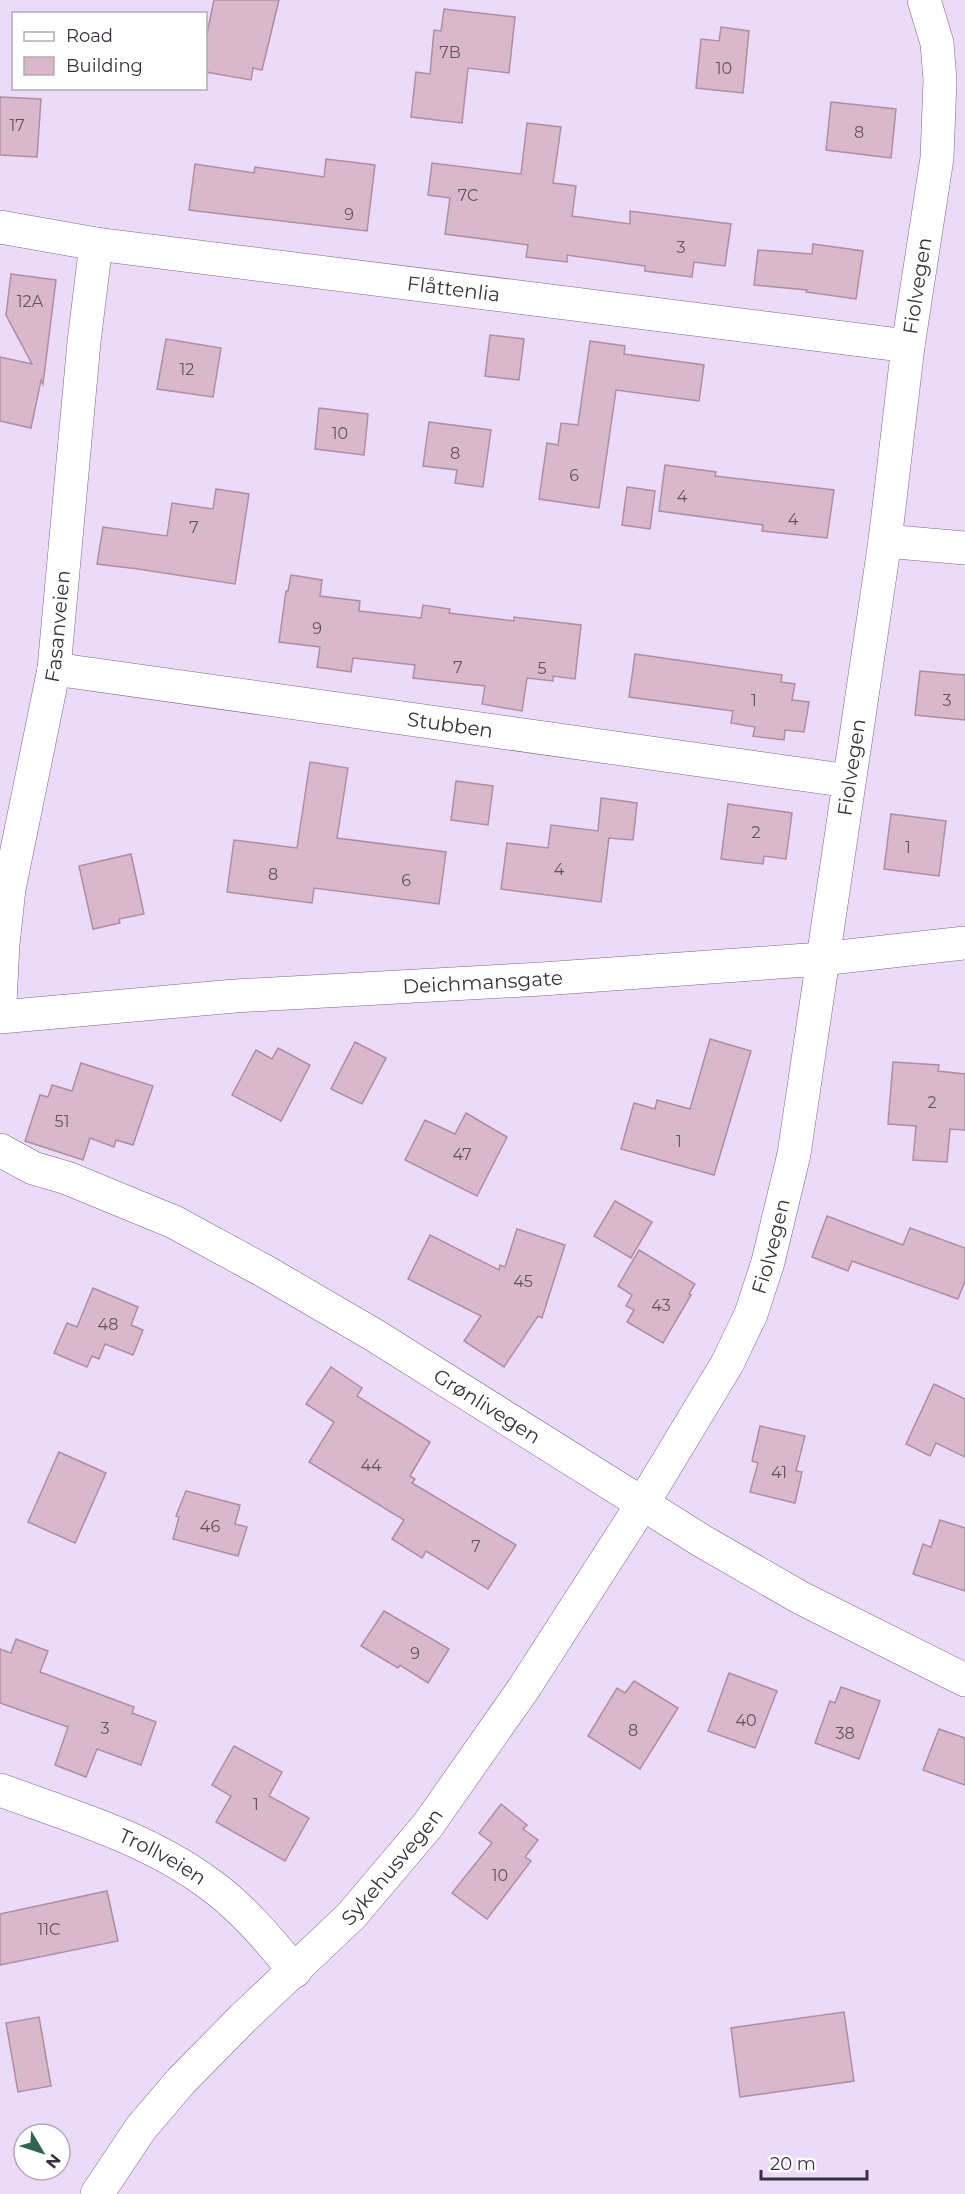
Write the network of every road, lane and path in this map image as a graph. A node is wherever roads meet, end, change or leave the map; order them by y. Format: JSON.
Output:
{"nodes":[{"id":1,"x":924,"y":0,"type":"edge"},
{"id":2,"x":0,"y":227,"type":"edge"},
{"id":3,"x":96,"y":244,"type":"junction"},
{"id":4,"x":908,"y":346,"type":"junction"},
{"id":5,"x":885,"y":541,"type":"junction"},
{"id":6,"x":965,"y":548,"type":"edge"},
{"id":7,"x":54,"y":669,"type":"junction"},
{"id":8,"x":849,"y":781,"type":"junction"},
{"id":9,"x":965,"y":943,"type":"edge"},
{"id":10,"x":822,"y":959,"type":"junction"},
{"id":11,"x":0,"y":1004,"type":"edge"},
{"id":12,"x":0,"y":1017,"type":"edge"},
{"id":13,"x":0,"y":1150,"type":"edge"},
{"id":14,"x":643,"y":1503,"type":"junction"},
{"id":15,"x":965,"y":1680,"type":"edge"},
{"id":16,"x":0,"y":1790,"type":"edge"},
{"id":17,"x":295,"y":1971,"type":"junction"},
{"id":18,"x":96,"y":2194,"type":"edge"}],
"edges":[{"from":1,"to":4,"type":"street","name":"Fiolvegen"},
{"from":2,"to":3,"type":"street","name":"Flåttenlia"},
{"from":3,"to":4,"type":"street","name":"Flåttenlia"},
{"from":3,"to":7,"type":"street","name":"Fasanveien"},
{"from":4,"to":5,"type":"street","name":"Fiolvegen"},
{"from":5,"to":6,"type":"street"},
{"from":5,"to":8,"type":"street","name":"Fiolvegen"},
{"from":7,"to":8,"type":"street","name":"Stubben"},
{"from":7,"to":11,"type":"street","name":"Fasanveien"},
{"from":8,"to":10,"type":"street","name":"Fiolvegen"},
{"from":9,"to":10,"type":"street","name":"Deichmansgate"},
{"from":10,"to":12,"type":"street","name":"Deichmansgate"},
{"from":10,"to":14,"type":"street","name":"Fiolvegen"},
{"from":13,"to":14,"type":"street","name":"Grønlivegen"},
{"from":14,"to":15,"type":"street","name":"Grønlivegen"},
{"from":14,"to":17,"type":"street","name":"Sykehusvegen"},
{"from":16,"to":17,"type":"street","name":"Trollveien"},
{"from":17,"to":18,"type":"street","name":"Sykehusvegen"}]}
